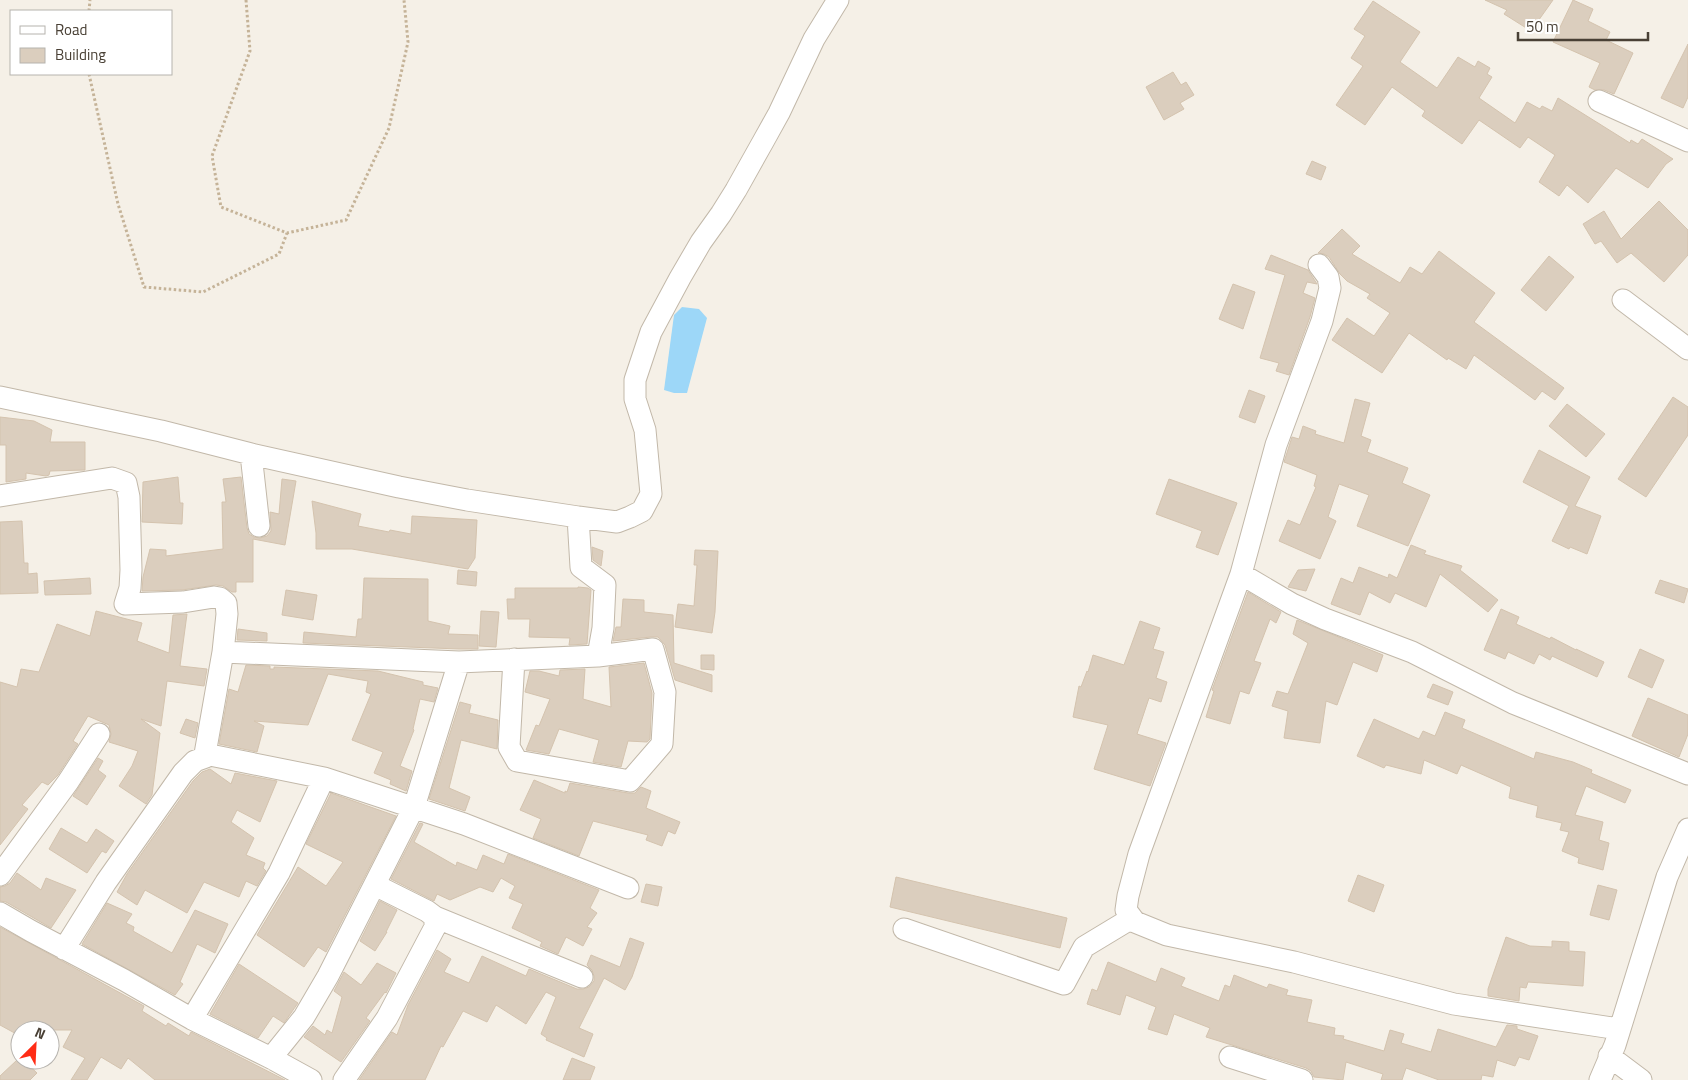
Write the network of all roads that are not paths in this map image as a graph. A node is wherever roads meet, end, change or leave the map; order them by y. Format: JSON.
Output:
{"nodes":[{"id":1,"x":838,"y":0,"type":"edge"},
{"id":2,"x":1599,"y":100,"type":"dead end"},
{"id":3,"x":1688,"y":141,"type":"edge"},
{"id":4,"x":1319,"y":265,"type":"dead end"},
{"id":5,"x":1622,"y":300,"type":"dead end"},
{"id":6,"x":1688,"y":349,"type":"edge"},
{"id":7,"x":0,"y":397,"type":"edge"},
{"id":8,"x":251,"y":454,"type":"junction"},
{"id":9,"x":0,"y":496,"type":"edge"},
{"id":10,"x":578,"y":517,"type":"junction"},
{"id":11,"x":259,"y":526,"type":"dead end"},
{"id":12,"x":1241,"y":574,"type":"junction"},
{"id":13,"x":223,"y":652,"type":"junction"},
{"id":14,"x":598,"y":656,"type":"junction"},
{"id":15,"x":514,"y":659,"type":"junction"},
{"id":16,"x":459,"y":662,"type":"junction"},
{"id":17,"x":99,"y":734,"type":"dead end"},
{"id":18,"x":205,"y":754,"type":"junction"},
{"id":19,"x":1688,"y":774,"type":"edge"},
{"id":20,"x":324,"y":778,"type":"junction"},
{"id":21,"x":414,"y":807,"type":"junction"},
{"id":22,"x":1688,"y":829,"type":"edge"},
{"id":23,"x":1681,"y":862,"type":"edge"},
{"id":24,"x":0,"y":875,"type":"edge"},
{"id":25,"x":375,"y":884,"type":"junction"},
{"id":26,"x":628,"y":888,"type":"dead end"},
{"id":27,"x":0,"y":913,"type":"edge"},
{"id":28,"x":435,"y":917,"type":"junction"},
{"id":29,"x":1132,"y":918,"type":"junction"},
{"id":30,"x":904,"y":929,"type":"dead end"},
{"id":31,"x":64,"y":948,"type":"junction"},
{"id":32,"x":582,"y":977,"type":"dead end"},
{"id":33,"x":192,"y":1019,"type":"junction"},
{"id":34,"x":1619,"y":1029,"type":"junction"},
{"id":35,"x":1610,"y":1056,"type":"junction"},
{"id":36,"x":1230,"y":1057,"type":"dead end"},
{"id":37,"x":271,"y":1058,"type":"junction"},
{"id":38,"x":311,"y":1080,"type":"edge"},
{"id":39,"x":344,"y":1080,"type":"edge"},
{"id":40,"x":1302,"y":1080,"type":"edge"},
{"id":41,"x":1600,"y":1080,"type":"edge"},
{"id":42,"x":1641,"y":1080,"type":"edge"}],
"edges":[{"from":1,"to":10,"type":"street"},
{"from":2,"to":3,"type":"street"},
{"from":4,"to":12,"type":"street"},
{"from":5,"to":6,"type":"street"},
{"from":7,"to":8,"type":"street"},
{"from":8,"to":10,"type":"street"},
{"from":8,"to":11,"type":"street"},
{"from":9,"to":13,"type":"street"},
{"from":10,"to":14,"type":"street"},
{"from":12,"to":19,"type":"street"},
{"from":12,"to":29,"type":"street"},
{"from":13,"to":16,"type":"street"},
{"from":13,"to":18,"type":"street"},
{"from":14,"to":15,"type":"street"},
{"from":14,"to":15,"type":"street"},
{"from":15,"to":16,"type":"street"},
{"from":16,"to":21,"type":"street"},
{"from":17,"to":24,"type":"street"},
{"from":18,"to":20,"type":"street"},
{"from":18,"to":31,"type":"street"},
{"from":20,"to":21,"type":"street"},
{"from":20,"to":33,"type":"street"},
{"from":21,"to":25,"type":"street"},
{"from":21,"to":26,"type":"street"},
{"from":22,"to":23,"type":"street"},
{"from":23,"to":34,"type":"street"},
{"from":25,"to":28,"type":"street"},
{"from":25,"to":37,"type":"street"},
{"from":27,"to":31,"type":"street"},
{"from":28,"to":32,"type":"street"},
{"from":28,"to":39,"type":"street"},
{"from":29,"to":30,"type":"street"},
{"from":29,"to":34,"type":"street"},
{"from":31,"to":33,"type":"street"},
{"from":33,"to":37,"type":"street"},
{"from":34,"to":35,"type":"street"},
{"from":35,"to":41,"type":"street"},
{"from":35,"to":42,"type":"street"},
{"from":36,"to":40,"type":"street"},
{"from":37,"to":38,"type":"street"}]}
